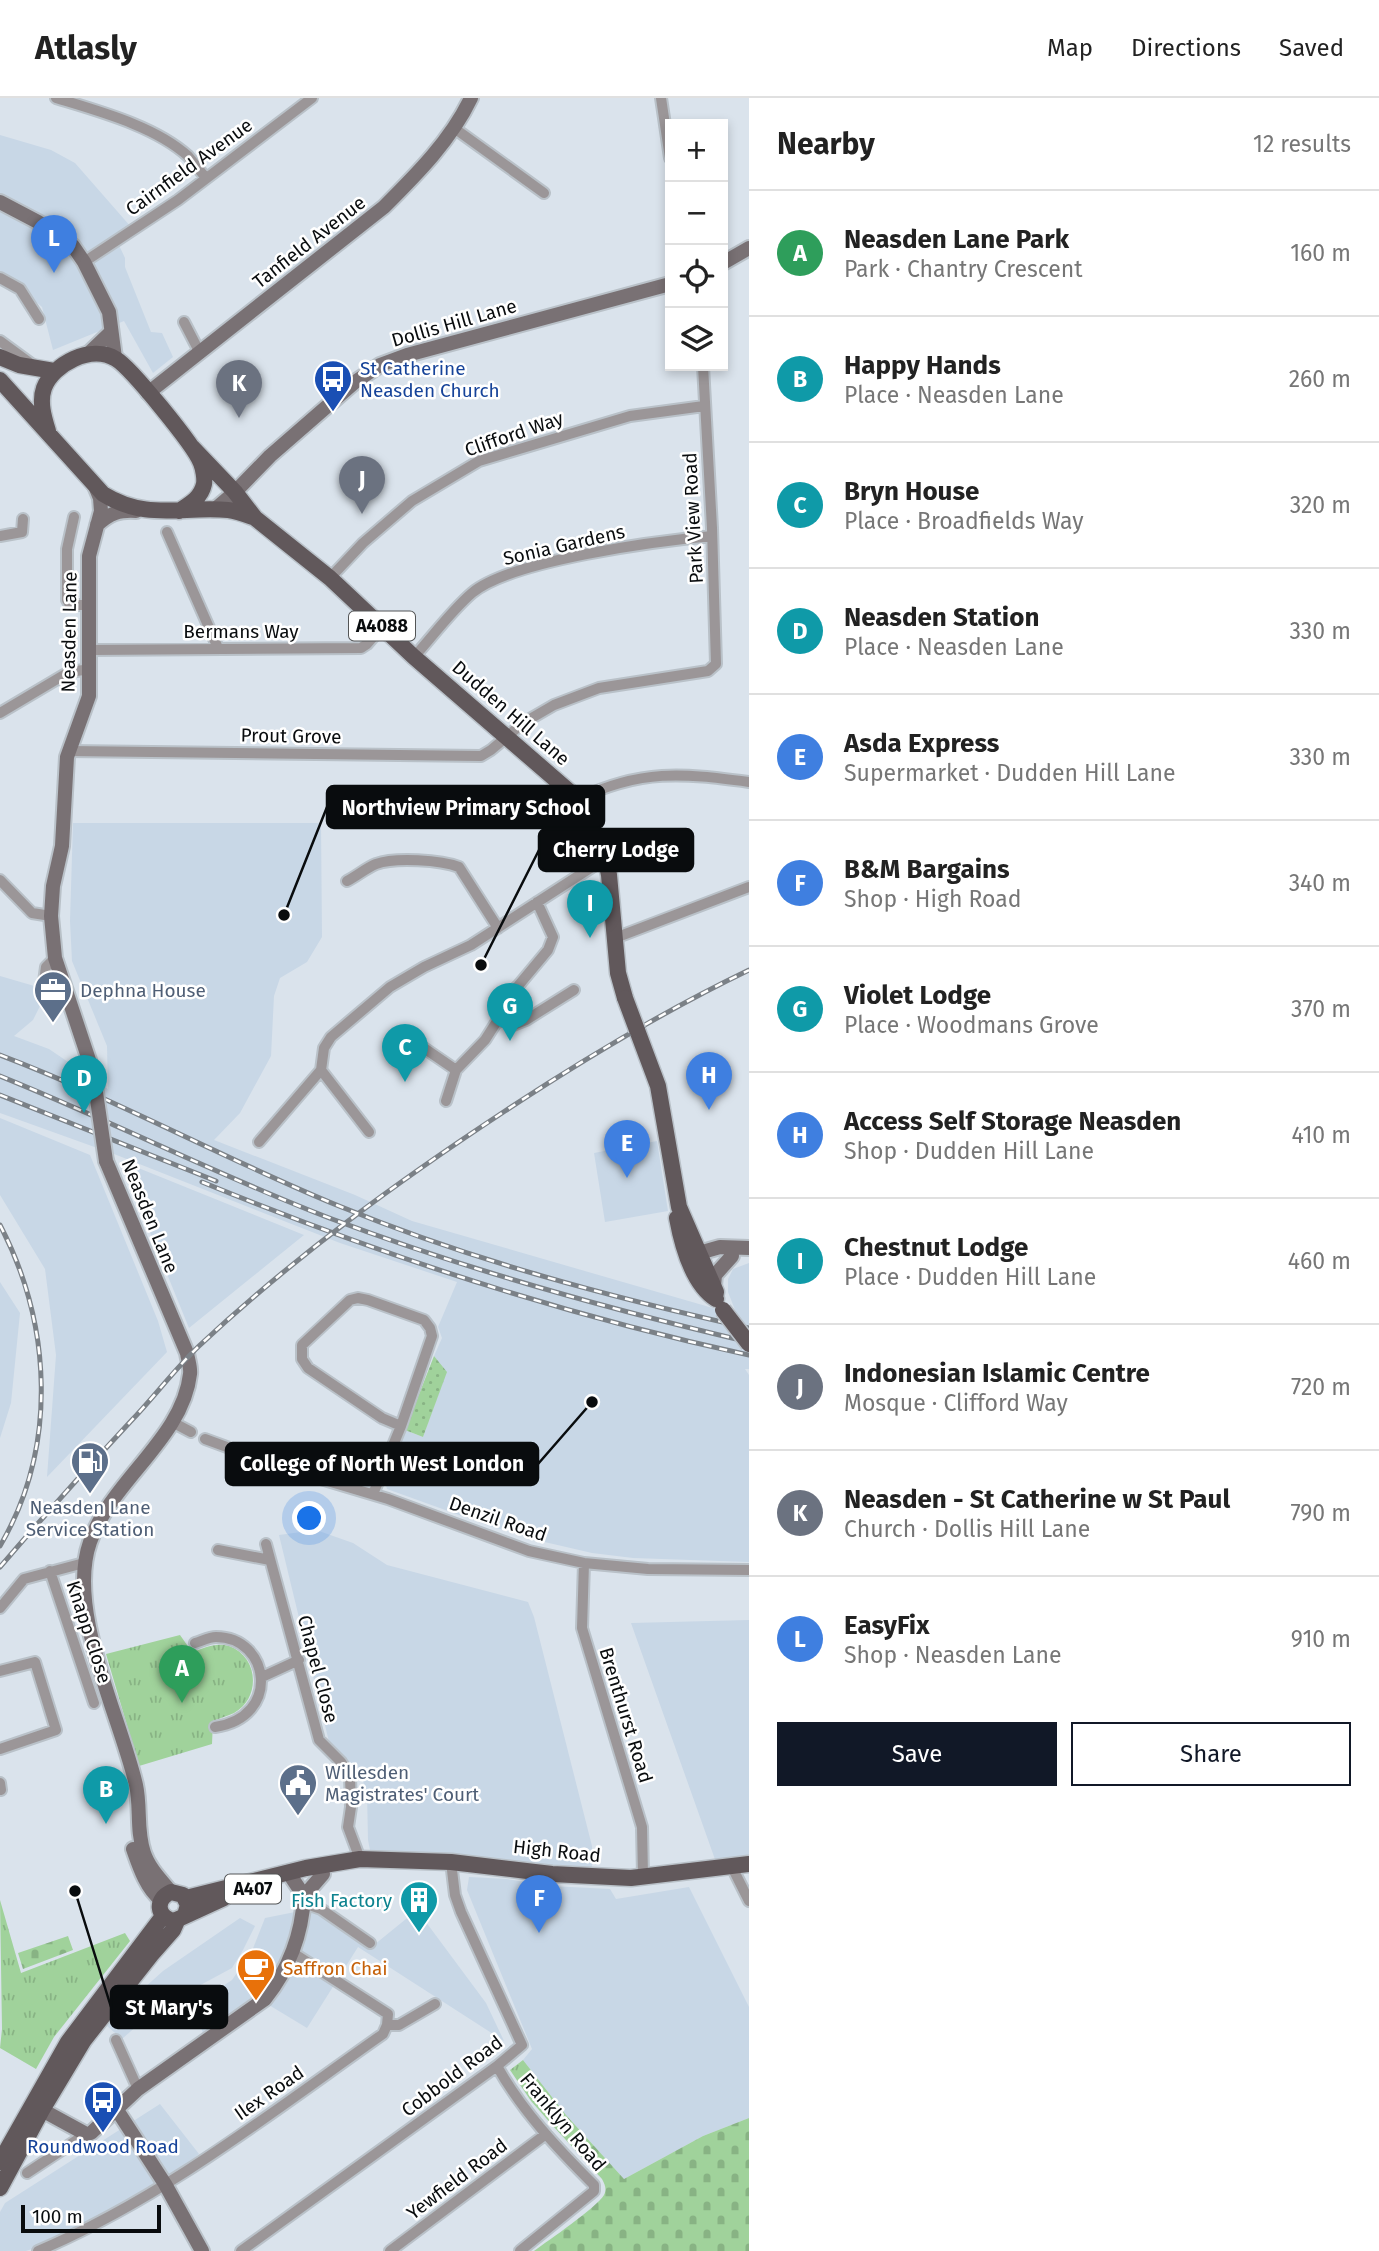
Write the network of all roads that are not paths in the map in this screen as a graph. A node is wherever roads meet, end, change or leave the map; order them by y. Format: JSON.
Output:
{"nodes":[{"id":1,"x":56,"y":98,"type":"edge"},
{"id":2,"x":471,"y":98,"type":"edge"},
{"id":3,"x":661,"y":98,"type":"edge"},
{"id":4,"x":305,"y":100,"type":"edge"},
{"id":5,"x":665,"y":125,"type":"edge"},
{"id":6,"x":454,"y":128,"type":"junction"},
{"id":7,"x":206,"y":178,"type":"junction"},
{"id":8,"x":544,"y":194,"type":"dead end"},
{"id":9,"x":0,"y":202,"type":"edge"},
{"id":10,"x":749,"y":248,"type":"edge"},
{"id":11,"x":84,"y":261,"type":"junction"},
{"id":12,"x":728,"y":261,"type":"edge"},
{"id":13,"x":0,"y":278,"type":"edge"},
{"id":14,"x":665,"y":285,"type":"edge"},
{"id":15,"x":39,"y":319,"type":"dead end"},
{"id":16,"x":184,"y":322,"type":"dead end"},
{"id":17,"x":111,"y":332,"type":"junction"},
{"id":18,"x":0,"y":341,"type":"edge"},
{"id":19,"x":200,"y":353,"type":"junction"},
{"id":20,"x":88,"y":354,"type":"junction"},
{"id":21,"x":0,"y":357,"type":"edge"},
{"id":22,"x":115,"y":358,"type":"junction"},
{"id":23,"x":36,"y":368,"type":"junction"},
{"id":24,"x":54,"y":371,"type":"junction"},
{"id":25,"x":703,"y":371,"type":"edge"},
{"id":26,"x":0,"y":380,"type":"edge"},
{"id":27,"x":148,"y":393,"type":"junction"},
{"id":28,"x":705,"y":405,"type":"junction"},
{"id":29,"x":48,"y":431,"type":"junction"},
{"id":30,"x":192,"y":447,"type":"junction"},
{"id":31,"x":95,"y":485,"type":"junction"},
{"id":32,"x":235,"y":492,"type":"junction"},
{"id":33,"x":214,"y":510,"type":"junction"},
{"id":34,"x":144,"y":511,"type":"junction"},
{"id":35,"x":179,"y":511,"type":"junction"},
{"id":36,"x":74,"y":517,"type":"dead end"},
{"id":37,"x":256,"y":518,"type":"junction"},
{"id":38,"x":23,"y":519,"type":"dead end"},
{"id":39,"x":97,"y":525,"type":"junction"},
{"id":40,"x":166,"y":532,"type":"dead end"},
{"id":41,"x":0,"y":536,"type":"edge"},
{"id":42,"x":712,"y":536,"type":"junction"},
{"id":43,"x":330,"y":578,"type":"junction"},
{"id":44,"x":90,"y":606,"type":"junction"},
{"id":45,"x":382,"y":627,"type":"junction"},
{"id":46,"x":218,"y":648,"type":"junction"},
{"id":47,"x":90,"y":650,"type":"junction"},
{"id":48,"x":414,"y":657,"type":"junction"},
{"id":49,"x":714,"y":668,"type":"joint"},
{"id":50,"x":90,"y":669,"type":"junction"},
{"id":51,"x":0,"y":713,"type":"edge"},
{"id":52,"x":507,"y":736,"type":"junction"},
{"id":53,"x":69,"y":751,"type":"junction"},
{"id":54,"x":749,"y":782,"type":"edge"},
{"id":55,"x":578,"y":799,"type":"junction"},
{"id":56,"x":606,"y":858,"type":"junction"},
{"id":57,"x":0,"y":880,"type":"edge"},
{"id":58,"x":347,"y":881,"type":"dead end"},
{"id":59,"x":749,"y":887,"type":"edge"},
{"id":60,"x":537,"y":902,"type":"junction"},
{"id":61,"x":51,"y":916,"type":"junction"},
{"id":62,"x":498,"y":928,"type":"junction"},
{"id":63,"x":615,"y":938,"type":"junction"},
{"id":64,"x":55,"y":957,"type":"junction"},
{"id":65,"x":43,"y":989,"type":"dead end"},
{"id":66,"x":574,"y":989,"type":"dead end"},
{"id":67,"x":499,"y":1018,"type":"junction"},
{"id":68,"x":418,"y":1044,"type":"dead end"},
{"id":69,"x":321,"y":1070,"type":"junction"},
{"id":70,"x":456,"y":1070,"type":"junction"},
{"id":71,"x":446,"y":1101,"type":"dead end"},
{"id":72,"x":369,"y":1132,"type":"dead end"},
{"id":73,"x":259,"y":1142,"type":"dead end"},
{"id":74,"x":679,"y":1207,"type":"junction"},
{"id":75,"x":691,"y":1234,"type":"junction"},
{"id":76,"x":720,"y":1247,"type":"junction"},
{"id":77,"x":749,"y":1250,"type":"edge"},
{"id":78,"x":732,"y":1256,"type":"junction"},
{"id":79,"x":698,"y":1260,"type":"junction"},
{"id":80,"x":717,"y":1298,"type":"junction"},
{"id":81,"x":749,"y":1344,"type":"edge"},
{"id":82,"x":172,"y":1422,"type":"junction"},
{"id":83,"x":401,"y":1426,"type":"junction"},
{"id":84,"x":191,"y":1432,"type":"dead end"},
{"id":85,"x":205,"y":1439,"type":"dead end"},
{"id":86,"x":373,"y":1494,"type":"junction"},
{"id":87,"x":266,"y":1544,"type":"dead end"},
{"id":88,"x":218,"y":1550,"type":"dead end"},
{"id":89,"x":270,"y":1560,"type":"junction"},
{"id":90,"x":85,"y":1563,"type":"junction"},
{"id":91,"x":584,"y":1563,"type":"junction"},
{"id":92,"x":749,"y":1570,"type":"edge"},
{"id":93,"x":50,"y":1572,"type":"junction"},
{"id":94,"x":0,"y":1608,"type":"edge"},
{"id":95,"x":195,"y":1643,"type":"dead end"},
{"id":96,"x":299,"y":1660,"type":"junction"},
{"id":97,"x":0,"y":1671,"type":"edge"},
{"id":98,"x":262,"y":1677,"type":"junction"},
{"id":99,"x":94,"y":1703,"type":"dead end"},
{"id":100,"x":215,"y":1727,"type":"dead end"},
{"id":101,"x":0,"y":1749,"type":"edge"},
{"id":102,"x":360,"y":1859,"type":"junction"},
{"id":103,"x":451,"y":1861,"type":"junction"},
{"id":104,"x":749,"y":1864,"type":"edge"},
{"id":105,"x":732,"y":1867,"type":"junction"},
{"id":106,"x":301,"y":1874,"type":"junction"},
{"id":107,"x":323,"y":1874,"type":"junction"},
{"id":108,"x":643,"y":1877,"type":"junction"},
{"id":109,"x":304,"y":1899,"type":"junction"},
{"id":110,"x":749,"y":1901,"type":"edge"},
{"id":111,"x":174,"y":1907,"type":"junction"},
{"id":112,"x":370,"y":1943,"type":"dead end"},
{"id":113,"x":293,"y":1953,"type":"junction"},
{"id":114,"x":435,"y":2004,"type":"dead end"},
{"id":115,"x":387,"y":2025,"type":"junction"},
{"id":116,"x":116,"y":2040,"type":"dead end"},
{"id":117,"x":497,"y":2066,"type":"junction"},
{"id":118,"x":138,"y":2089,"type":"junction"},
{"id":119,"x":37,"y":2107,"type":"junction"},
{"id":120,"x":117,"y":2110,"type":"junction"},
{"id":121,"x":86,"y":2134,"type":"junction"},
{"id":122,"x":546,"y":2134,"type":"junction"},
{"id":123,"x":0,"y":2162,"type":"edge"},
{"id":124,"x":27,"y":2173,"type":"dead end"},
{"id":125,"x":165,"y":2184,"type":"junction"},
{"id":126,"x":0,"y":2188,"type":"edge"},
{"id":127,"x":38,"y":2251,"type":"edge"},
{"id":128,"x":202,"y":2251,"type":"edge"},
{"id":129,"x":241,"y":2251,"type":"edge"},
{"id":130,"x":390,"y":2251,"type":"edge"},
{"id":131,"x":520,"y":2251,"type":"edge"}],
"edges":[{"from":1,"to":7,"type":"street"},
{"from":2,"to":6,"type":"street","name":"Tanfield Avenue"},
{"from":3,"to":5,"type":"street"},
{"from":4,"to":7,"type":"street","name":"Cairnfield Avenue"},
{"from":6,"to":8,"type":"street"},
{"from":6,"to":19,"type":"street","name":"Tanfield Avenue"},
{"from":7,"to":11,"type":"street","name":"Cairnfield Avenue"},
{"from":9,"to":11,"type":"street"},
{"from":10,"to":12,"type":"street"},
{"from":11,"to":17,"type":"street"},
{"from":13,"to":15,"type":"street"},
{"from":14,"to":32,"type":"street","name":"Dollis Hill Lane"},
{"from":16,"to":19,"type":"street"},
{"from":17,"to":20,"type":"street"},
{"from":17,"to":22,"type":"street"},
{"from":18,"to":23,"type":"street"},
{"from":19,"to":27,"type":"street","name":"Tanfield Avenue"},
{"from":20,"to":22,"type":"main road"},
{"from":20,"to":24,"type":"main road"},
{"from":21,"to":23,"type":"main road"},
{"from":22,"to":27,"type":"main road","number":"A4088"},
{"from":23,"to":24,"type":"main road"},
{"from":24,"to":29,"type":"main road"},
{"from":25,"to":28,"type":"street","name":"Park View Road"},
{"from":26,"to":29,"type":"main road","number":"A4088"},
{"from":27,"to":30,"type":"main road","number":"A4088"},
{"from":28,"to":42,"type":"street","name":"Park View Road"},
{"from":28,"to":43,"type":"street","name":"Clifford Way"},
{"from":29,"to":31,"type":"main road","number":"A4088"},
{"from":30,"to":32,"type":"main road","name":"Dudden Hill Lane","number":"A4088"},
{"from":30,"to":35,"type":"main road","number":"A4088"},
{"from":31,"to":34,"type":"main road","number":"A4088"},
{"from":31,"to":39,"type":"street","name":"Neasden Lane"},
{"from":32,"to":33,"type":"street","name":"Dollis Hill Lane"},
{"from":32,"to":37,"type":"main road","name":"Dudden Hill Lane","number":"A4088"},
{"from":33,"to":35,"type":"main road","name":"Dudden Hill Lane","number":"A4088"},
{"from":33,"to":37,"type":"main road","name":"Dudden Hill Lane","number":"A4088"},
{"from":34,"to":35,"type":"main road","number":"A4088"},
{"from":34,"to":39,"type":"street"},
{"from":36,"to":44,"type":"street"},
{"from":37,"to":43,"type":"main road","name":"Dudden Hill Lane","number":"A4088"},
{"from":38,"to":41,"type":"street"},
{"from":39,"to":44,"type":"street","name":"Neasden Lane"},
{"from":40,"to":46,"type":"street"},
{"from":42,"to":48,"type":"street","name":"Sonia Gardens"},
{"from":42,"to":49,"type":"street","name":"Park View Road"},
{"from":43,"to":45,"type":"main road","name":"Dudden Hill Lane","number":"A4088"},
{"from":44,"to":47,"type":"street","name":"Neasden Lane"},
{"from":45,"to":46,"type":"street","name":"Bermans Way"},
{"from":45,"to":48,"type":"main road","name":"Dudden Hill Lane","number":"A4088"},
{"from":46,"to":47,"type":"street","name":"Bermans Way"},
{"from":47,"to":50,"type":"street","name":"Neasden Lane"},
{"from":48,"to":52,"type":"main road","name":"Dudden Hill Lane","number":"A4088"},
{"from":49,"to":52,"type":"street","name":"Prout Grove"},
{"from":50,"to":51,"type":"street"},
{"from":50,"to":53,"type":"street","name":"Neasden Lane"},
{"from":52,"to":53,"type":"street","name":"Prout Grove"},
{"from":52,"to":55,"type":"main road","name":"Dudden Hill Lane","number":"A4088"},
{"from":53,"to":61,"type":"street","name":"Neasden Lane"},
{"from":54,"to":55,"type":"street"},
{"from":55,"to":56,"type":"main road","name":"Dudden Hill Lane","number":"A4088"},
{"from":56,"to":60,"type":"street"},
{"from":56,"to":63,"type":"main road","name":"Dudden Hill Lane","number":"A4088"},
{"from":57,"to":61,"type":"street"},
{"from":58,"to":62,"type":"street"},
{"from":59,"to":63,"type":"street"},
{"from":60,"to":62,"type":"street"},
{"from":60,"to":67,"type":"street"},
{"from":61,"to":64,"type":"street","name":"Neasden Lane"},
{"from":62,"to":69,"type":"street"},
{"from":63,"to":74,"type":"main road","name":"Dudden Hill Lane","number":"A4088","bridge":true},
{"from":64,"to":65,"type":"street"},
{"from":64,"to":82,"type":"street","name":"Neasden Lane","bridge":true},
{"from":66,"to":67,"type":"street"},
{"from":67,"to":70,"type":"street"},
{"from":68,"to":70,"type":"street"},
{"from":69,"to":72,"type":"street"},
{"from":69,"to":73,"type":"street"},
{"from":70,"to":71,"type":"street"},
{"from":74,"to":75,"type":"main road","name":"Dudden Hill Lane","number":"A4088"},
{"from":74,"to":79,"type":"main road","name":"Dudden Hill Lane","number":"A4088"},
{"from":75,"to":76,"type":"street"},
{"from":75,"to":79,"type":"main road","name":"Dudden Hill Lane","number":"A4088"},
{"from":76,"to":77,"type":"street"},
{"from":76,"to":79,"type":"street"},
{"from":77,"to":78,"type":"street"},
{"from":78,"to":79,"type":"street"},
{"from":78,"to":80,"type":"street"},
{"from":79,"to":80,"type":"main road","name":"Dudden Hill Lane","number":"A4088"},
{"from":80,"to":81,"type":"main road","name":"Dudden Hill Lane","number":"A4088","bridge":true},
{"from":82,"to":84,"type":"street"},
{"from":82,"to":90,"type":"street","name":"Neasden Lane"},
{"from":83,"to":83,"type":"street"},
{"from":83,"to":86,"type":"street"},
{"from":85,"to":86,"type":"street","name":"Denzil Road"},
{"from":86,"to":91,"type":"street","name":"Denzil Road"},
{"from":87,"to":89,"type":"street","name":"Chapel Close"},
{"from":88,"to":89,"type":"street"},
{"from":89,"to":96,"type":"street","name":"Chapel Close"},
{"from":90,"to":93,"type":"street"},
{"from":90,"to":111,"type":"street","name":"Neasden Lane"},
{"from":91,"to":92,"type":"street","name":"Denzil Road"},
{"from":91,"to":108,"type":"street","name":"Brenthurst Road"},
{"from":93,"to":94,"type":"street"},
{"from":93,"to":99,"type":"street","name":"Knapp Close"},
{"from":95,"to":98,"type":"street"},
{"from":96,"to":98,"type":"street"},
{"from":96,"to":102,"type":"street","name":"Chapel Close"},
{"from":97,"to":101,"type":"street"},
{"from":98,"to":100,"type":"street"},
{"from":102,"to":103,"type":"main road","name":"High Road","number":"A407"},
{"from":102,"to":106,"type":"main road","name":"High Road","number":"A407"},
{"from":102,"to":107,"type":"main road","name":"High Road","number":"A407"},
{"from":103,"to":108,"type":"main road","name":"High Road","number":"A407"},
{"from":103,"to":117,"type":"street","name":"Cobbold Road"},
{"from":104,"to":105,"type":"main road","name":"High Road","number":"A407"},
{"from":105,"to":108,"type":"main road","name":"High Road","number":"A407"},
{"from":105,"to":110,"type":"street"},
{"from":106,"to":107,"type":"main road","name":"High Road","number":"A407"},
{"from":106,"to":109,"type":"street"},
{"from":106,"to":111,"type":"main road","name":"High Road","number":"A407"},
{"from":107,"to":109,"type":"street"},
{"from":109,"to":112,"type":"street"},
{"from":109,"to":113,"type":"street"},
{"from":111,"to":119,"type":"main road"},
{"from":113,"to":115,"type":"street"},
{"from":113,"to":118,"type":"street"},
{"from":114,"to":115,"type":"street","name":"Ilex Road"},
{"from":115,"to":125,"type":"street","name":"Ilex Road"},
{"from":116,"to":118,"type":"street"},
{"from":117,"to":122,"type":"street","name":"Franklyn Road"},
{"from":117,"to":129,"type":"street","name":"Cobbold Road"},
{"from":118,"to":120,"type":"street"},
{"from":119,"to":121,"type":"street"},
{"from":119,"to":123,"type":"main road"},
{"from":119,"to":126,"type":"main road"},
{"from":120,"to":121,"type":"street"},
{"from":120,"to":125,"type":"street"},
{"from":121,"to":124,"type":"street"},
{"from":122,"to":130,"type":"street","name":"Yewfield Road"},
{"from":122,"to":131,"type":"street","name":"Franklyn Road"},
{"from":125,"to":127,"type":"street","name":"Ilex Road"},
{"from":125,"to":128,"type":"street"}]}
